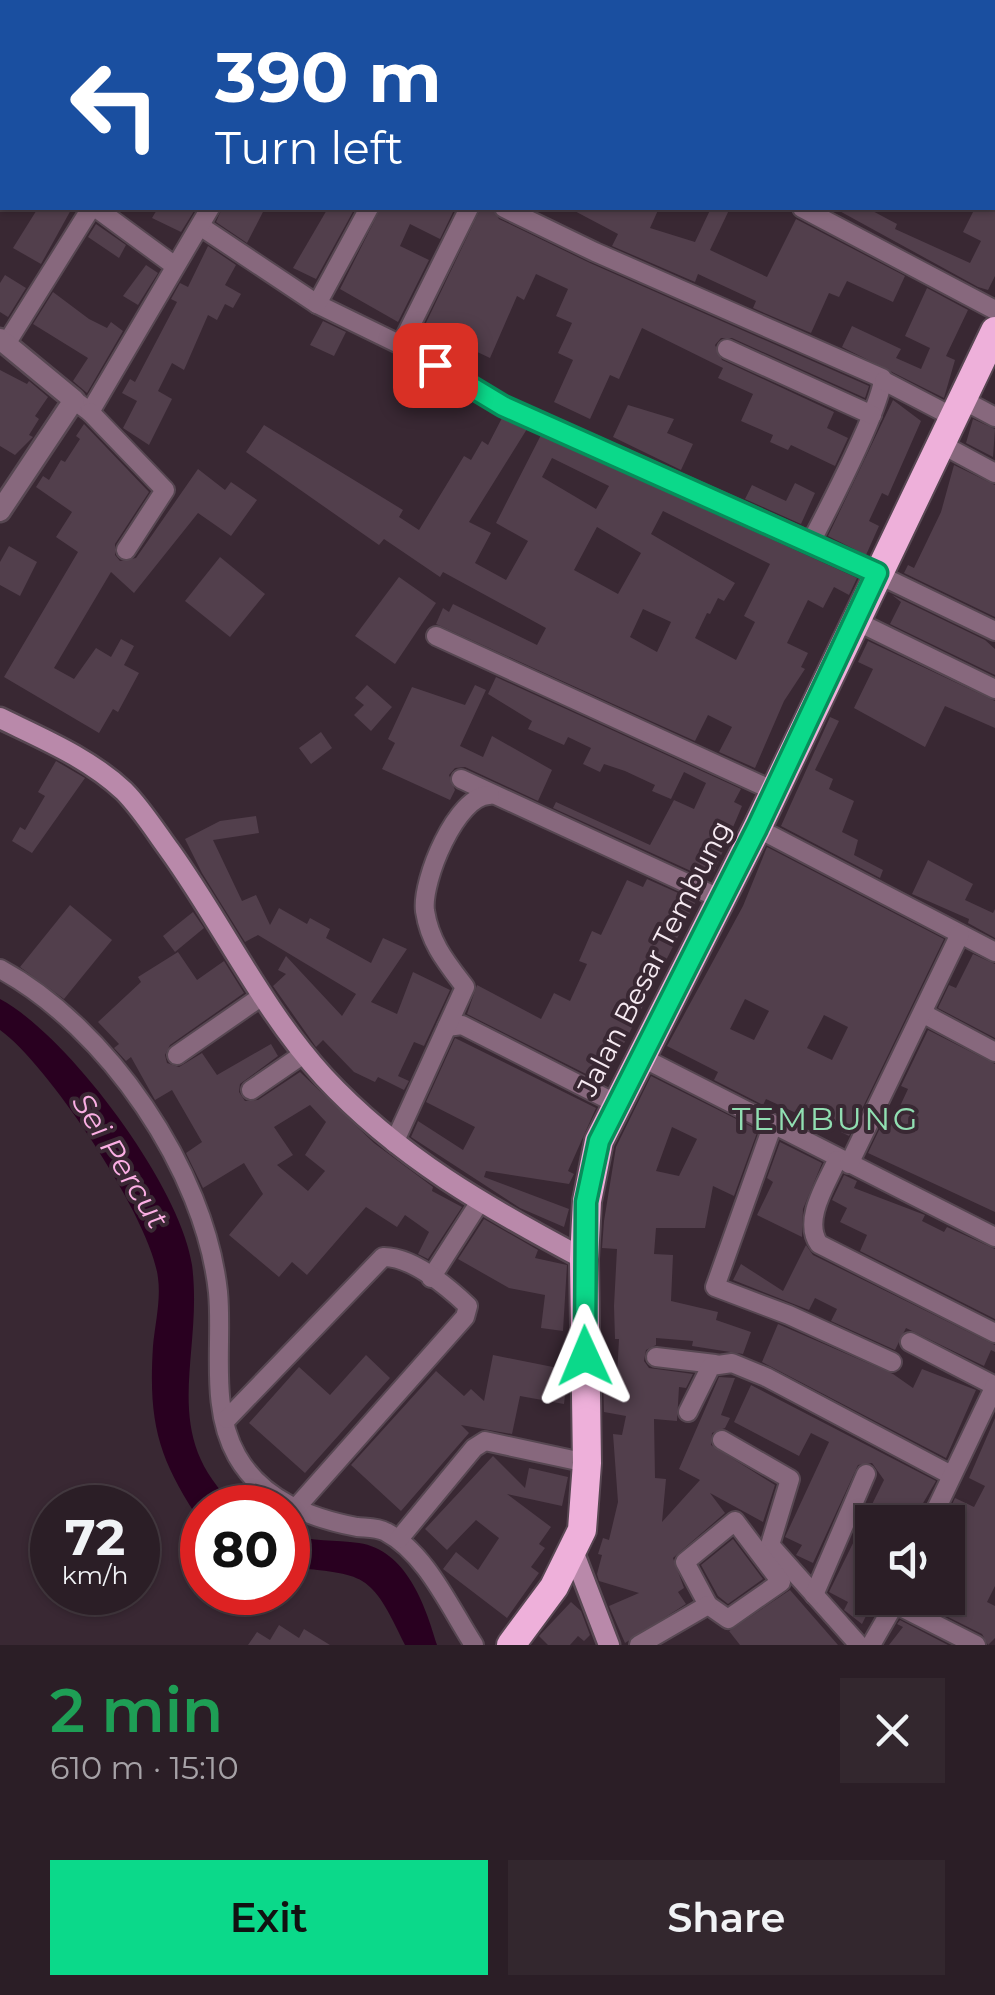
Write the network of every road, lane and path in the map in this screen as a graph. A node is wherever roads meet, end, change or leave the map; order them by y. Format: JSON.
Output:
{"nodes":[{"id":1,"x":93,"y":210,"type":"edge"},
{"id":2,"x":97,"y":210,"type":"edge"},
{"id":3,"x":209,"y":210,"type":"edge"},
{"id":4,"x":367,"y":210,"type":"edge"},
{"id":5,"x":468,"y":210,"type":"edge"},
{"id":6,"x":806,"y":210,"type":"edge"},
{"id":7,"x":527,"y":212,"type":"edge"},
{"id":8,"x":200,"y":226,"type":"junction"},
{"id":9,"x":176,"y":266,"type":"junction"},
{"id":10,"x":317,"y":304,"type":"junction"},
{"id":11,"x":995,"y":310,"type":"edge"},
{"id":12,"x":995,"y":331,"type":"edge"},
{"id":13,"x":3,"y":342,"type":"edge"},
{"id":14,"x":401,"y":345,"type":"junction"},
{"id":15,"x":727,"y":349,"type":"dead end"},
{"id":16,"x":884,"y":381,"type":"junction"},
{"id":17,"x":82,"y":406,"type":"junction"},
{"id":18,"x":959,"y":409,"type":"junction"},
{"id":19,"x":872,"y":414,"type":"junction"},
{"id":20,"x":995,"y":417,"type":"edge"},
{"id":21,"x":942,"y":445,"type":"junction"},
{"id":22,"x":995,"y":472,"type":"edge"},
{"id":23,"x":0,"y":511,"type":"edge"},
{"id":24,"x":811,"y":542,"type":"junction"},
{"id":25,"x":126,"y":550,"type":"dead end"},
{"id":26,"x":877,"y":573,"type":"junction"},
{"id":27,"x":856,"y":621,"type":"junction"},
{"id":28,"x":995,"y":631,"type":"edge"},
{"id":29,"x":436,"y":636,"type":"dead end"},
{"id":30,"x":995,"y":689,"type":"edge"},
{"id":31,"x":0,"y":718,"type":"edge"},
{"id":32,"x":461,"y":779,"type":"dead end"},
{"id":33,"x":772,"y":790,"type":"junction"},
{"id":34,"x":490,"y":795,"type":"junction"},
{"id":35,"x":757,"y":828,"type":"junction"},
{"id":36,"x":721,"y":899,"type":"junction"},
{"id":37,"x":960,"y":934,"type":"junction"},
{"id":38,"x":995,"y":952,"type":"edge"},
{"id":39,"x":0,"y":969,"type":"edge"},
{"id":40,"x":262,"y":996,"type":"junction"},
{"id":41,"x":924,"y":1014,"type":"junction"},
{"id":42,"x":448,"y":1027,"type":"junction"},
{"id":43,"x":995,"y":1052,"type":"edge"},
{"id":44,"x":304,"y":1053,"type":"junction"},
{"id":45,"x":177,"y":1055,"type":"dead end"},
{"id":46,"x":640,"y":1057,"type":"junction"},
{"id":47,"x":252,"y":1090,"type":"dead end"},
{"id":48,"x":615,"y":1103,"type":"junction"},
{"id":49,"x":772,"y":1127,"type":"junction"},
{"id":50,"x":394,"y":1143,"type":"junction"},
{"id":51,"x":843,"y":1162,"type":"junction"},
{"id":52,"x":479,"y":1204,"type":"junction"},
{"id":53,"x":995,"y":1237,"type":"edge"},
{"id":54,"x":584,"y":1258,"type":"junction"},
{"id":55,"x":431,"y":1278,"type":"junction"},
{"id":56,"x":995,"y":1333,"type":"edge"},
{"id":57,"x":910,"y":1342,"type":"dead end"},
{"id":58,"x":656,"y":1357,"type":"dead end"},
{"id":59,"x":892,"y":1362,"type":"dead end"},
{"id":60,"x":715,"y":1364,"type":"junction"},
{"id":61,"x":995,"y":1386,"type":"edge"},
{"id":62,"x":688,"y":1412,"type":"dead end"},
{"id":63,"x":226,"y":1419,"type":"junction"},
{"id":64,"x":986,"y":1424,"type":"edge"},
{"id":65,"x":722,"y":1440,"type":"dead end"},
{"id":66,"x":587,"y":1462,"type":"junction"},
{"id":67,"x":866,"y":1474,"type":"dead end"},
{"id":68,"x":950,"y":1476,"type":"junction"},
{"id":69,"x":263,"y":1485,"type":"edge"},
{"id":70,"x":310,"y":1492,"type":"edge"},
{"id":71,"x":937,"y":1505,"type":"edge"},
{"id":72,"x":310,"y":1513,"type":"edge"},
{"id":73,"x":398,"y":1540,"type":"junction"},
{"id":74,"x":573,"y":1551,"type":"junction"},
{"id":75,"x":814,"y":1594,"type":"junction"},
{"id":76,"x":708,"y":1605,"type":"junction"},
{"id":77,"x":888,"y":1615,"type":"edge"},
{"id":78,"x":921,"y":1615,"type":"edge"},
{"id":79,"x":474,"y":1645,"type":"edge"},
{"id":80,"x":511,"y":1645,"type":"edge"},
{"id":81,"x":609,"y":1645,"type":"edge"},
{"id":82,"x":639,"y":1645,"type":"edge"},
{"id":83,"x":860,"y":1645,"type":"edge"},
{"id":84,"x":871,"y":1645,"type":"edge"},
{"id":85,"x":976,"y":1645,"type":"edge"}],
"edges":[{"from":1,"to":13,"type":"street"},
{"from":2,"to":9,"type":"street"},
{"from":3,"to":8,"type":"street"},
{"from":4,"to":10,"type":"street"},
{"from":5,"to":14,"type":"street"},
{"from":6,"to":11,"type":"street"},
{"from":7,"to":16,"type":"street"},
{"from":8,"to":9,"type":"street"},
{"from":8,"to":10,"type":"street"},
{"from":9,"to":17,"type":"street"},
{"from":10,"to":14,"type":"street"},
{"from":12,"to":18,"type":"highway","name":"Jalan Besar Tembung"},
{"from":13,"to":17,"type":"street"},
{"from":14,"to":24,"type":"street"},
{"from":15,"to":19,"type":"street"},
{"from":16,"to":18,"type":"street"},
{"from":16,"to":19,"type":"street"},
{"from":17,"to":23,"type":"street"},
{"from":17,"to":25,"type":"street"},
{"from":18,"to":20,"type":"street"},
{"from":18,"to":21,"type":"highway","name":"Jalan Besar Tembung"},
{"from":19,"to":24,"type":"street"},
{"from":21,"to":22,"type":"street"},
{"from":21,"to":26,"type":"highway","name":"Jalan Besar Tembung"},
{"from":24,"to":26,"type":"street"},
{"from":26,"to":27,"type":"highway","name":"Jalan Besar Tembung"},
{"from":26,"to":28,"type":"street"},
{"from":27,"to":30,"type":"street"},
{"from":27,"to":33,"type":"highway","name":"Jalan Besar Tembung"},
{"from":29,"to":33,"type":"street"},
{"from":31,"to":40,"type":"main road"},
{"from":32,"to":34,"type":"street"},
{"from":33,"to":35,"type":"highway","name":"Jalan Besar Tembung"},
{"from":34,"to":36,"type":"street"},
{"from":34,"to":42,"type":"street"},
{"from":35,"to":36,"type":"highway","name":"Jalan Besar Tembung"},
{"from":35,"to":37,"type":"street"},
{"from":36,"to":46,"type":"highway","name":"Jalan Besar Tembung"},
{"from":37,"to":38,"type":"street"},
{"from":37,"to":41,"type":"street"},
{"from":39,"to":63,"type":"street"},
{"from":40,"to":44,"type":"main road"},
{"from":40,"to":45,"type":"street"},
{"from":41,"to":43,"type":"street"},
{"from":41,"to":51,"type":"street"},
{"from":42,"to":48,"type":"street"},
{"from":42,"to":50,"type":"street"},
{"from":44,"to":47,"type":"street"},
{"from":44,"to":50,"type":"main road"},
{"from":46,"to":48,"type":"highway","name":"Jalan Besar Tembung"},
{"from":46,"to":49,"type":"street"},
{"from":48,"to":54,"type":"highway","name":"Jalan Besar Tembung"},
{"from":49,"to":51,"type":"street"},
{"from":49,"to":59,"type":"street"},
{"from":50,"to":52,"type":"main road"},
{"from":51,"to":53,"type":"street"},
{"from":51,"to":56,"type":"street"},
{"from":52,"to":54,"type":"main road"},
{"from":52,"to":55,"type":"street"},
{"from":54,"to":66,"type":"highway","name":"Jalan Besar Tembung"},
{"from":55,"to":63,"type":"street"},
{"from":55,"to":70,"type":"street"},
{"from":57,"to":61,"type":"street"},
{"from":58,"to":60,"type":"street"},
{"from":60,"to":62,"type":"street"},
{"from":60,"to":68,"type":"street"},
{"from":61,"to":64,"type":"street"},
{"from":63,"to":69,"type":"street"},
{"from":64,"to":68,"type":"street"},
{"from":65,"to":75,"type":"street"},
{"from":66,"to":73,"type":"street"},
{"from":66,"to":74,"type":"highway","name":"Jalan Besar Tembung"},
{"from":67,"to":75,"type":"street"},
{"from":68,"to":71,"type":"street"},
{"from":72,"to":73,"type":"street"},
{"from":73,"to":79,"type":"street"},
{"from":74,"to":80,"type":"highway","name":"Jalan Besar Tembung"},
{"from":74,"to":81,"type":"main road"},
{"from":75,"to":83,"type":"street"},
{"from":76,"to":76,"type":"street"},
{"from":76,"to":82,"type":"street"},
{"from":77,"to":84,"type":"street"},
{"from":78,"to":85,"type":"street"}]}
